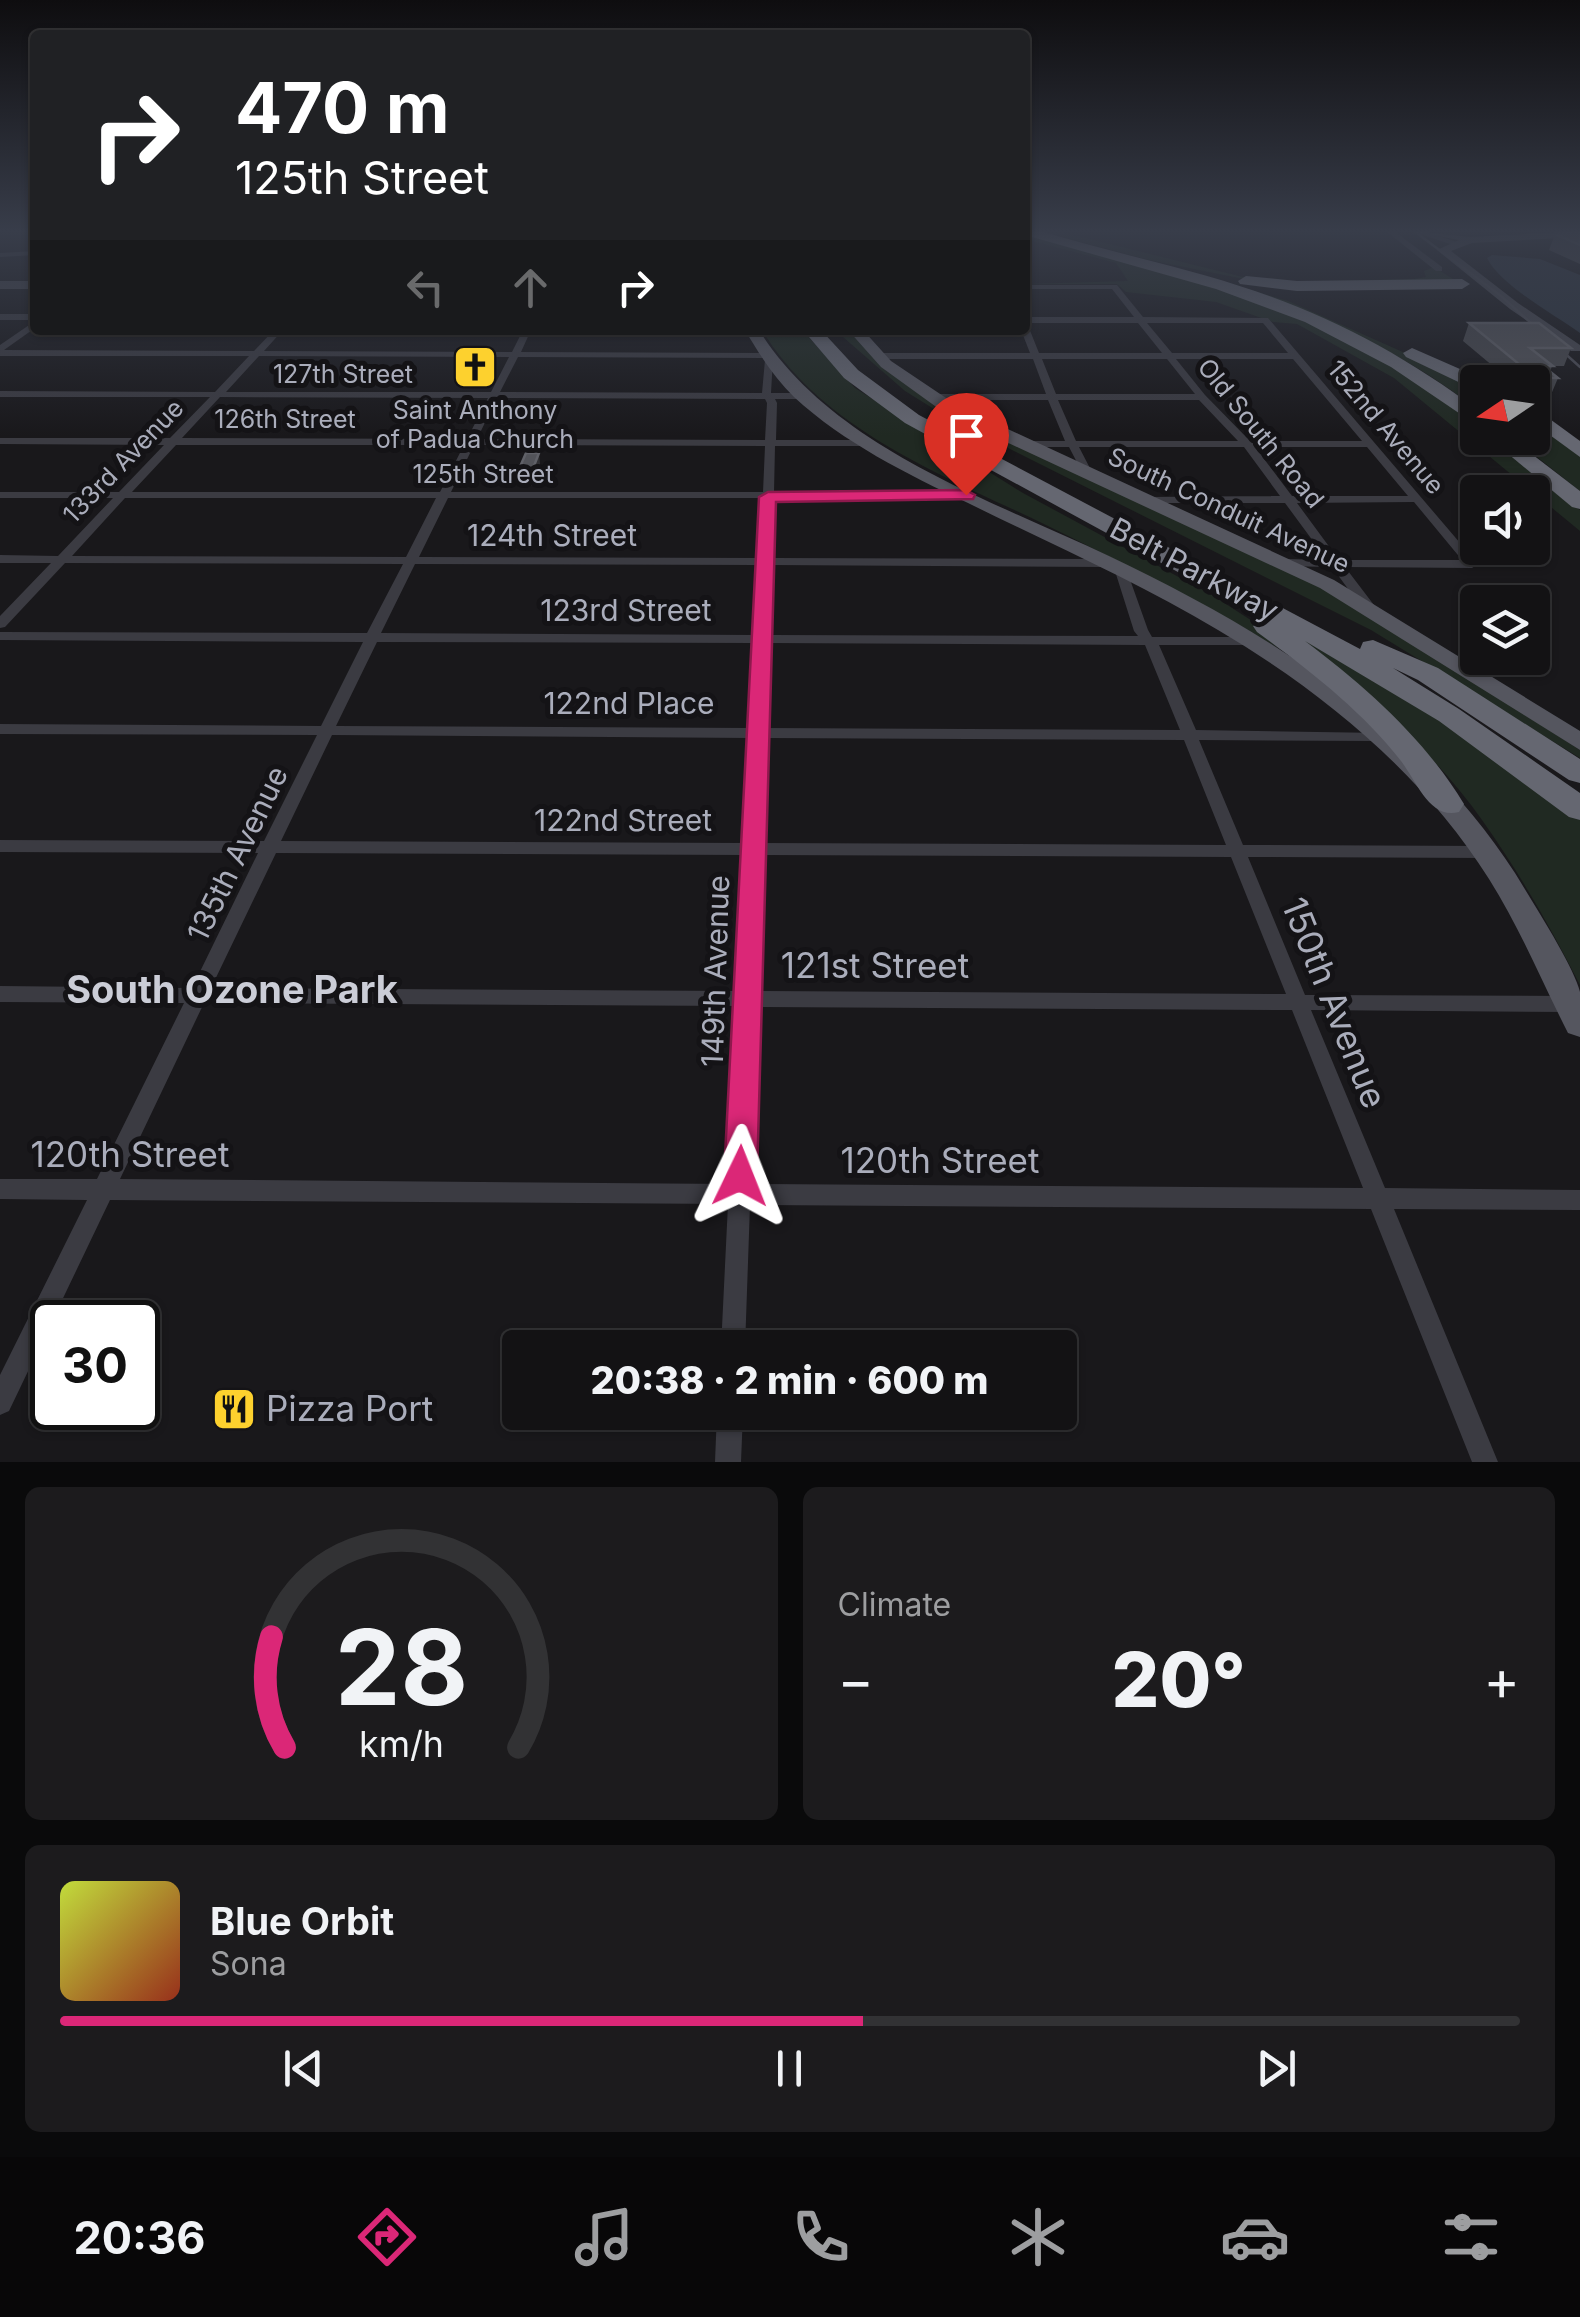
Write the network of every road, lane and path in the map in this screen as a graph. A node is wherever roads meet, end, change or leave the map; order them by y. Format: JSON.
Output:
{"nodes":[{"id":1,"x":1124,"y":299,"type":"edge"},
{"id":2,"x":1261,"y":299,"type":"edge"},
{"id":3,"x":1281,"y":299,"type":"edge"},
{"id":4,"x":1499,"y":299,"type":"edge"},
{"id":5,"x":1511,"y":299,"type":"edge"},
{"id":6,"x":0,"y":318,"type":"edge"},
{"id":7,"x":1030,"y":320,"type":"edge"},
{"id":8,"x":1142,"y":320,"type":"junction"},
{"id":9,"x":30,"y":321,"type":"edge"},
{"id":10,"x":30,"y":325,"type":"edge"},
{"id":11,"x":274,"y":335,"type":"edge"},
{"id":12,"x":524,"y":335,"type":"edge"},
{"id":13,"x":755,"y":335,"type":"edge"},
{"id":14,"x":816,"y":335,"type":"edge"},
{"id":15,"x":832,"y":335,"type":"edge"},
{"id":16,"x":859,"y":335,"type":"edge"},
{"id":17,"x":1028,"y":335,"type":"edge"},
{"id":18,"x":1578,"y":349,"type":"edge"},
{"id":19,"x":0,"y":351,"type":"edge"},
{"id":20,"x":256,"y":354,"type":"junction"},
{"id":21,"x":515,"y":354,"type":"junction"},
{"id":22,"x":877,"y":356,"type":"junction"},
{"id":23,"x":1035,"y":356,"type":"junction"},
{"id":24,"x":1169,"y":356,"type":"junction"},
{"id":25,"x":1295,"y":356,"type":"junction"},
{"id":26,"x":769,"y":358,"type":"junction"},
{"id":27,"x":1460,"y":376,"type":"edge"},
{"id":28,"x":0,"y":394,"type":"edge"},
{"id":29,"x":218,"y":394,"type":"junction"},
{"id":30,"x":495,"y":395,"type":"junction"},
{"id":31,"x":768,"y":396,"type":"junction"},
{"id":32,"x":805,"y":396,"type":"junction"},
{"id":33,"x":930,"y":396,"type":"junction"},
{"id":34,"x":1052,"y":397,"type":"junction"},
{"id":35,"x":1202,"y":397,"type":"junction"},
{"id":36,"x":1460,"y":407,"type":"edge"},
{"id":37,"x":1550,"y":427,"type":"edge"},
{"id":38,"x":0,"y":440,"type":"edge"},
{"id":39,"x":173,"y":441,"type":"junction"},
{"id":40,"x":471,"y":442,"type":"junction"},
{"id":41,"x":770,"y":443,"type":"junction"},
{"id":42,"x":870,"y":443,"type":"junction"},
{"id":43,"x":1020,"y":444,"type":"junction"},
{"id":44,"x":1073,"y":444,"type":"junction"},
{"id":45,"x":1247,"y":444,"type":"junction"},
{"id":46,"x":1370,"y":444,"type":"junction"},
{"id":47,"x":1580,"y":451,"type":"edge"},
{"id":48,"x":1521,"y":455,"type":"edge"},
{"id":49,"x":983,"y":460,"type":"junction"},
{"id":50,"x":1088,"y":474,"type":"junction"},
{"id":51,"x":0,"y":495,"type":"edge"},
{"id":52,"x":122,"y":495,"type":"junction"},
{"id":53,"x":966,"y":495,"type":"junction"},
{"id":54,"x":444,"y":496,"type":"junction"},
{"id":55,"x":768,"y":497,"type":"junction"},
{"id":56,"x":1286,"y":499,"type":"junction"},
{"id":57,"x":1417,"y":499,"type":"junction"},
{"id":58,"x":1147,"y":500,"type":"junction"},
{"id":59,"x":1580,"y":502,"type":"edge"},
{"id":60,"x":0,"y":559,"type":"edge"},
{"id":61,"x":61,"y":559,"type":"junction"},
{"id":62,"x":413,"y":560,"type":"junction"},
{"id":63,"x":765,"y":562,"type":"junction"},
{"id":64,"x":1285,"y":564,"type":"junction"},
{"id":65,"x":1337,"y":564,"type":"junction"},
{"id":66,"x":1112,"y":567,"type":"junction"},
{"id":67,"x":1370,"y":609,"type":"junction"},
{"id":68,"x":0,"y":624,"type":"edge"},
{"id":69,"x":1334,"y":630,"type":"junction"},
{"id":70,"x":0,"y":636,"type":"edge"},
{"id":71,"x":372,"y":638,"type":"junction"},
{"id":72,"x":762,"y":639,"type":"junction"},
{"id":73,"x":1148,"y":640,"type":"junction"},
{"id":74,"x":1251,"y":640,"type":"junction"},
{"id":75,"x":0,"y":730,"type":"edge"},
{"id":76,"x":329,"y":730,"type":"junction"},
{"id":77,"x":758,"y":732,"type":"junction"},
{"id":78,"x":1190,"y":734,"type":"junction"},
{"id":79,"x":1377,"y":736,"type":"junction"},
{"id":80,"x":1580,"y":742,"type":"edge"},
{"id":81,"x":1580,"y":772,"type":"edge"},
{"id":82,"x":1580,"y":786,"type":"edge"},
{"id":83,"x":1448,"y":804,"type":"junction"},
{"id":84,"x":1580,"y":809,"type":"edge"},
{"id":85,"x":0,"y":846,"type":"edge"},
{"id":86,"x":272,"y":847,"type":"junction"},
{"id":87,"x":754,"y":849,"type":"junction"},
{"id":88,"x":1237,"y":851,"type":"junction"},
{"id":89,"x":1486,"y":852,"type":"junction"},
{"id":90,"x":0,"y":994,"type":"edge"},
{"id":91,"x":199,"y":995,"type":"junction"},
{"id":92,"x":748,"y":998,"type":"junction"},
{"id":93,"x":1299,"y":1002,"type":"junction"},
{"id":94,"x":1575,"y":1014,"type":"edge"},
{"id":95,"x":0,"y":1189,"type":"edge"},
{"id":96,"x":104,"y":1190,"type":"junction"},
{"id":97,"x":740,"y":1194,"type":"junction"},
{"id":98,"x":1378,"y":1199,"type":"junction"},
{"id":99,"x":1580,"y":1200,"type":"edge"},
{"id":100,"x":734,"y":1330,"type":"edge"},
{"id":101,"x":8,"y":1365,"type":"edge"},
{"id":102,"x":0,"y":1402,"type":"edge"},
{"id":103,"x":729,"y":1430,"type":"edge"},
{"id":104,"x":728,"y":1462,"type":"edge"},
{"id":105,"x":1485,"y":1462,"type":"edge"}],
"edges":[{"from":1,"to":8,"type":"street","name":"Old South Road"},
{"from":2,"to":36,"type":"highway"},
{"from":3,"to":27,"type":"highway"},
{"from":4,"to":18,"type":"street"},
{"from":5,"to":18,"type":"street"},
{"from":6,"to":9,"type":"street"},
{"from":7,"to":8,"type":"street"},
{"from":8,"to":24,"type":"street","name":"Old South Road"},
{"from":8,"to":25,"type":"street","name":"152nd Avenue"},
{"from":10,"to":19,"type":"street"},
{"from":11,"to":20,"type":"street","name":"133rd Avenue"},
{"from":12,"to":21,"type":"street","name":"135th Avenue"},
{"from":13,"to":26,"type":"main road"},
{"from":14,"to":49,"type":"highway","name":"Belt Parkway"},
{"from":15,"to":69,"type":"highway","name":"Belt Parkway"},
{"from":16,"to":22,"type":"main road","name":"South Conduit Avenue"},
{"from":17,"to":23,"type":"street"},
{"from":19,"to":20,"type":"street"},
{"from":20,"to":21,"type":"street"},
{"from":20,"to":29,"type":"street","name":"133rd Avenue"},
{"from":21,"to":26,"type":"street"},
{"from":21,"to":30,"type":"street","name":"135th Avenue"},
{"from":22,"to":23,"type":"street"},
{"from":22,"to":33,"type":"main road","name":"South Conduit Avenue"},
{"from":23,"to":24,"type":"street"},
{"from":23,"to":34,"type":"street"},
{"from":24,"to":25,"type":"street"},
{"from":24,"to":35,"type":"street","name":"Old South Road"},
{"from":25,"to":46,"type":"street","name":"152nd Avenue"},
{"from":26,"to":31,"type":"street","name":"149th Avenue"},
{"from":26,"to":32,"type":"main road"},
{"from":28,"to":29,"type":"street","name":"127th Street"},
{"from":29,"to":30,"type":"street","name":"127th Street"},
{"from":29,"to":39,"type":"street","name":"133rd Avenue"},
{"from":30,"to":31,"type":"street","name":"127th Street"},
{"from":30,"to":40,"type":"street","name":"135th Avenue"},
{"from":31,"to":32,"type":"street","name":"127th Street"},
{"from":31,"to":41,"type":"street","name":"149th Avenue"},
{"from":32,"to":42,"type":"main road"},
{"from":33,"to":34,"type":"street"},
{"from":33,"to":43,"type":"main road","name":"South Conduit Avenue"},
{"from":34,"to":35,"type":"street"},
{"from":34,"to":44,"type":"street"},
{"from":35,"to":45,"type":"street","name":"Old South Road"},
{"from":37,"to":47,"type":"highway"},
{"from":38,"to":39,"type":"street","name":"126th Street"},
{"from":39,"to":40,"type":"street","name":"126th Street"},
{"from":39,"to":52,"type":"street","name":"133rd Avenue"},
{"from":40,"to":41,"type":"street","name":"126th Street"},
{"from":40,"to":54,"type":"street","name":"135th Avenue"},
{"from":41,"to":42,"type":"street","name":"126th Street"},
{"from":41,"to":55,"type":"street","name":"149th Avenue"},
{"from":42,"to":53,"type":"main road"},
{"from":43,"to":44,"type":"street"},
{"from":43,"to":50,"type":"main road","name":"South Conduit Avenue"},
{"from":44,"to":45,"type":"street"},
{"from":44,"to":50,"type":"street"},
{"from":45,"to":46,"type":"street"},
{"from":45,"to":56,"type":"street","name":"Old South Road"},
{"from":46,"to":57,"type":"street","name":"152nd Avenue"},
{"from":48,"to":59,"type":"highway"},
{"from":49,"to":83,"type":"highway"},
{"from":49,"to":84,"type":"highway","name":"Belt Parkway"},
{"from":50,"to":58,"type":"main road","name":"South Conduit Avenue"},
{"from":51,"to":52,"type":"street","name":"125th Street"},
{"from":52,"to":54,"type":"street","name":"125th Street"},
{"from":52,"to":61,"type":"street","name":"133rd Avenue"},
{"from":53,"to":55,"type":"street","name":"125th Street"},
{"from":53,"to":66,"type":"main road"},
{"from":54,"to":55,"type":"street","name":"125th Street"},
{"from":54,"to":62,"type":"street","name":"135th Avenue"},
{"from":55,"to":63,"type":"street","name":"149th Avenue"},
{"from":56,"to":57,"type":"street"},
{"from":56,"to":58,"type":"street"},
{"from":56,"to":65,"type":"street","name":"Old South Road"},
{"from":57,"to":65,"type":"street","name":"152nd Avenue"},
{"from":58,"to":64,"type":"main road","name":"South Conduit Avenue"},
{"from":60,"to":61,"type":"street","name":"124th Street"},
{"from":61,"to":62,"type":"street","name":"124th Street"},
{"from":61,"to":68,"type":"street","name":"133rd Avenue"},
{"from":62,"to":63,"type":"street","name":"124th Street"},
{"from":62,"to":71,"type":"street","name":"135th Avenue"},
{"from":63,"to":66,"type":"street","name":"124th Street"},
{"from":63,"to":72,"type":"street","name":"149th Avenue"},
{"from":64,"to":65,"type":"street"},
{"from":64,"to":67,"type":"main road","name":"South Conduit Avenue"},
{"from":65,"to":67,"type":"street","name":"Old South Road"},
{"from":66,"to":73,"type":"street","name":"150th Avenue"},
{"from":66,"to":74,"type":"main road"},
{"from":67,"to":80,"type":"main road","name":"South Conduit Avenue"},
{"from":69,"to":81,"type":"highway"},
{"from":69,"to":82,"type":"highway","name":"Belt Parkway"},
{"from":70,"to":71,"type":"street","name":"123rd Street"},
{"from":71,"to":72,"type":"street","name":"123rd Street"},
{"from":71,"to":76,"type":"street","name":"135th Avenue"},
{"from":72,"to":73,"type":"street","name":"123rd Street"},
{"from":72,"to":77,"type":"street","name":"149th Avenue"},
{"from":73,"to":74,"type":"street","name":"123rd Street"},
{"from":73,"to":78,"type":"street","name":"150th Avenue"},
{"from":74,"to":79,"type":"main road"},
{"from":75,"to":76,"type":"street","name":"122nd Place"},
{"from":76,"to":77,"type":"street","name":"122nd Place"},
{"from":76,"to":86,"type":"street","name":"135th Avenue"},
{"from":77,"to":78,"type":"street","name":"122nd Place"},
{"from":77,"to":87,"type":"street","name":"149th Avenue"},
{"from":78,"to":79,"type":"street","name":"122nd Place"},
{"from":78,"to":88,"type":"street","name":"150th Avenue"},
{"from":79,"to":83,"type":"main road"},
{"from":83,"to":89,"type":"main road"},
{"from":85,"to":86,"type":"street","name":"122nd Street"},
{"from":86,"to":87,"type":"street","name":"122nd Street"},
{"from":86,"to":91,"type":"street","name":"135th Avenue"},
{"from":87,"to":88,"type":"street","name":"122nd Street"},
{"from":87,"to":92,"type":"street","name":"149th Avenue"},
{"from":88,"to":89,"type":"street","name":"122nd Street"},
{"from":88,"to":93,"type":"street","name":"150th Avenue"},
{"from":89,"to":94,"type":"main road"},
{"from":90,"to":91,"type":"street","name":"121st Street"},
{"from":91,"to":92,"type":"street","name":"121st Street"},
{"from":91,"to":96,"type":"street","name":"135th Avenue"},
{"from":92,"to":93,"type":"street","name":"121st Street"},
{"from":92,"to":97,"type":"street","name":"149th Avenue"},
{"from":93,"to":94,"type":"street","name":"121st Street"},
{"from":93,"to":98,"type":"street","name":"150th Avenue"},
{"from":95,"to":96,"type":"street","name":"120th Street"},
{"from":96,"to":97,"type":"street","name":"120th Street"},
{"from":96,"to":101,"type":"street","name":"135th Avenue"},
{"from":97,"to":98,"type":"street","name":"120th Street"},
{"from":97,"to":100,"type":"street","name":"149th Avenue"},
{"from":98,"to":99,"type":"street","name":"120th Street"},
{"from":98,"to":105,"type":"street","name":"150th Avenue"},
{"from":101,"to":102,"type":"street","name":"135th Avenue"},
{"from":103,"to":104,"type":"street"}]}
